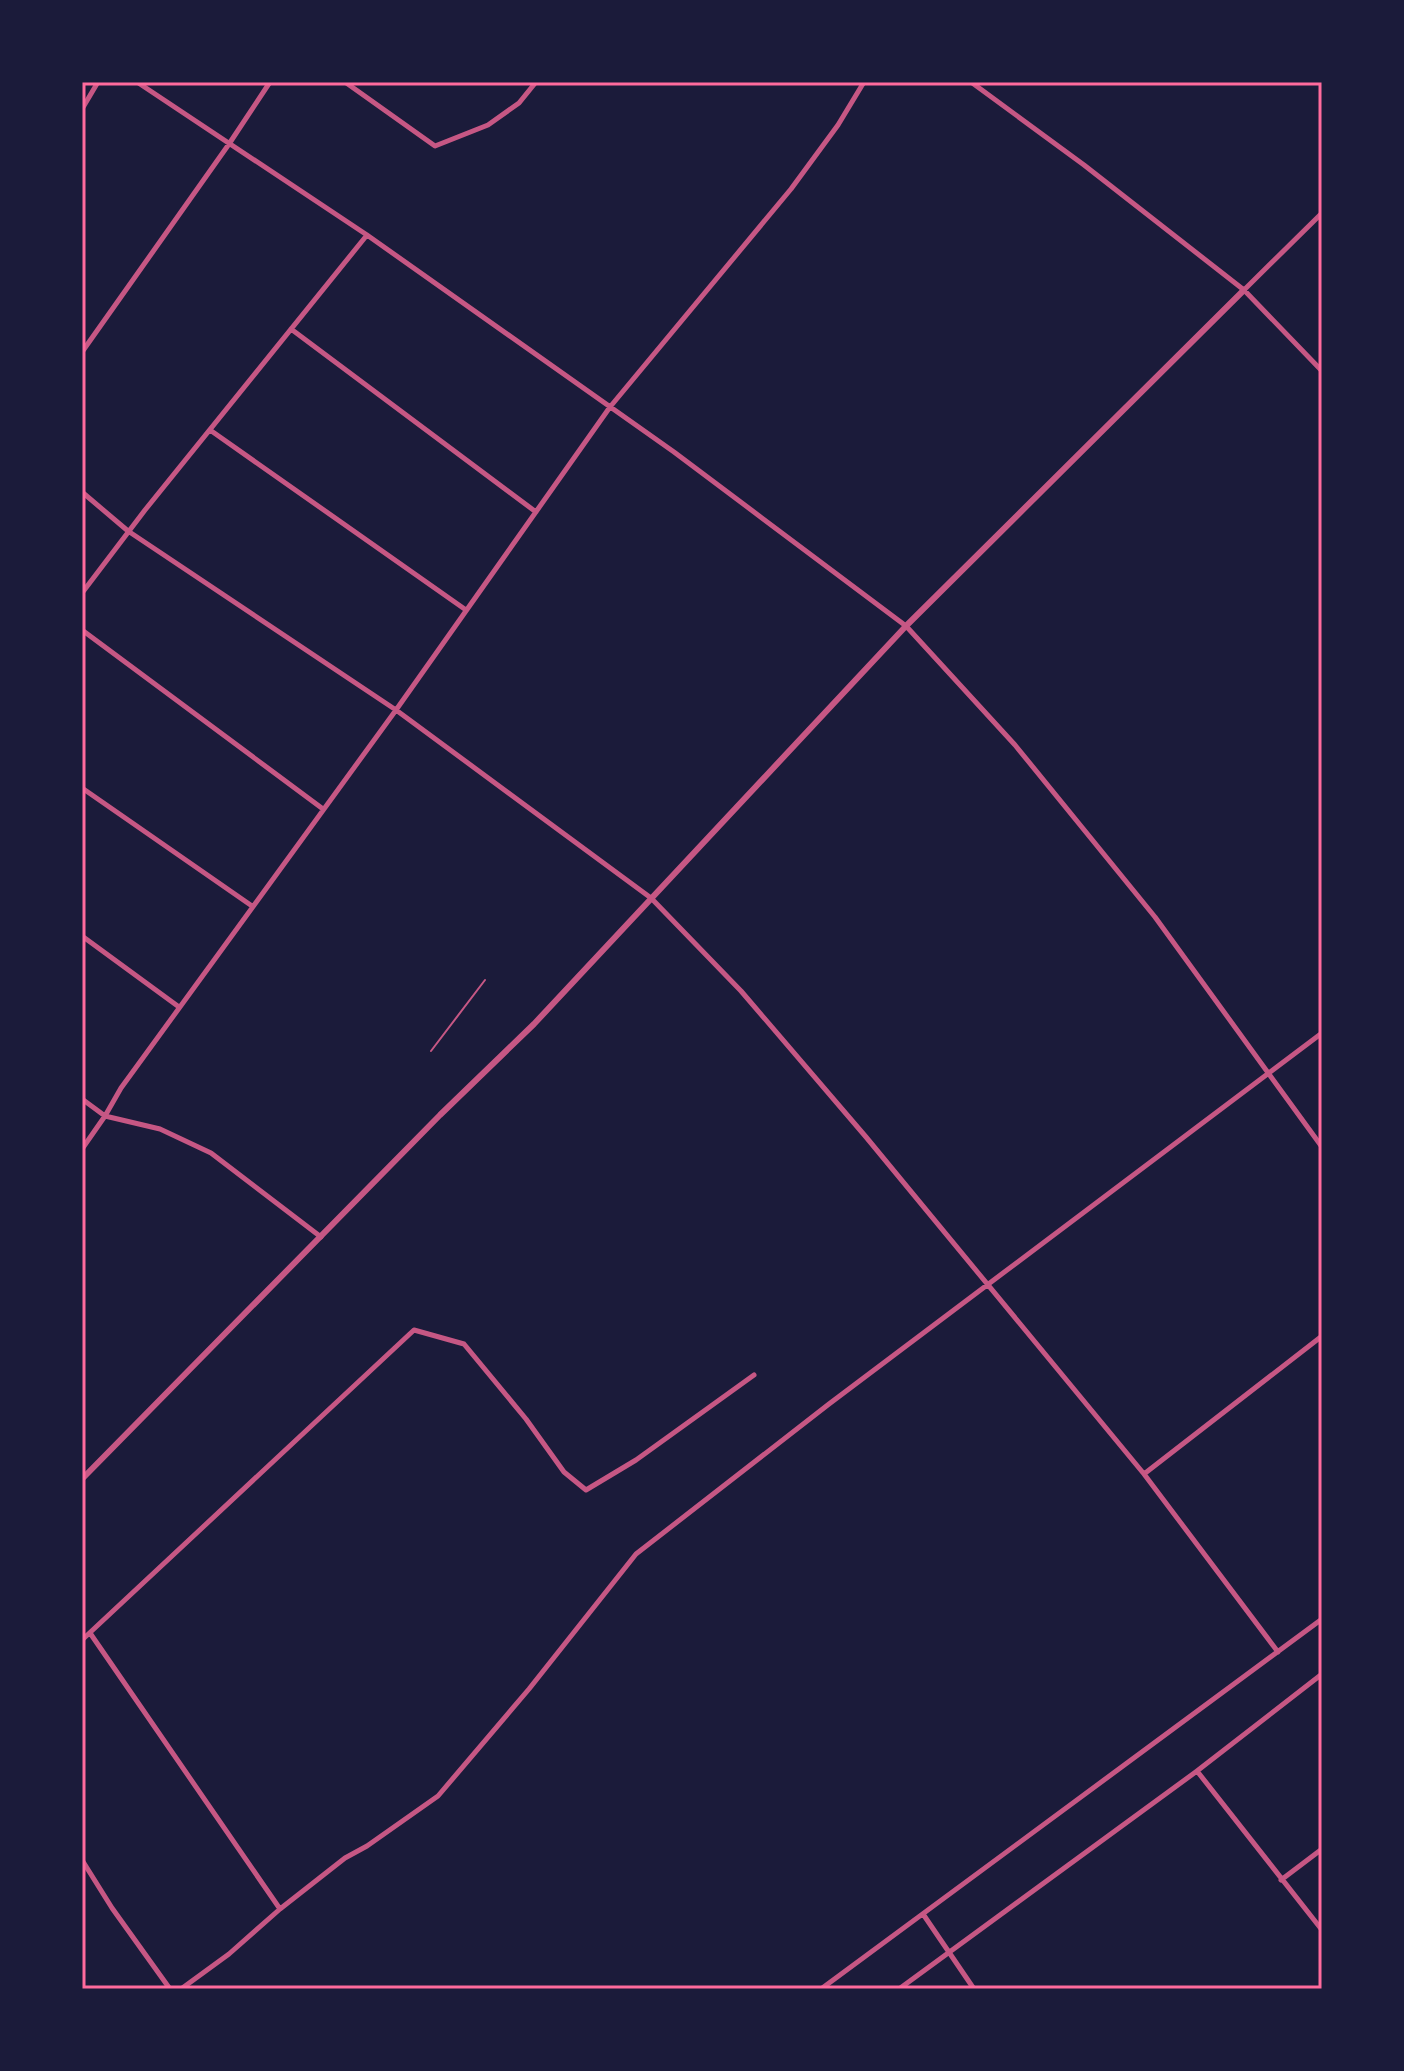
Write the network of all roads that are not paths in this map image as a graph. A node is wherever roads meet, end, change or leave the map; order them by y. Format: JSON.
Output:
{"nodes":[{"id":1,"x":98,"y":82,"type":"edge"},
{"id":2,"x":137,"y":82,"type":"edge"},
{"id":3,"x":270,"y":82,"type":"edge"},
{"id":4,"x":345,"y":82,"type":"edge"},
{"id":5,"x":536,"y":82,"type":"edge"},
{"id":6,"x":864,"y":82,"type":"edge"},
{"id":7,"x":971,"y":82,"type":"edge"},
{"id":8,"x":82,"y":109,"type":"edge"},
{"id":9,"x":229,"y":144,"type":"junction"},
{"id":10,"x":1322,"y":213,"type":"edge"},
{"id":11,"x":367,"y":235,"type":"junction"},
{"id":12,"x":1244,"y":290,"type":"junction"},
{"id":13,"x":291,"y":329,"type":"junction"},
{"id":14,"x":82,"y":352,"type":"edge"},
{"id":15,"x":1322,"y":371,"type":"edge"},
{"id":16,"x":610,"y":407,"type":"junction"},
{"id":17,"x":210,"y":430,"type":"junction"},
{"id":18,"x":82,"y":492,"type":"edge"},
{"id":19,"x":536,"y":512,"type":"junction"},
{"id":20,"x":128,"y":531,"type":"junction"},
{"id":21,"x":82,"y":593,"type":"edge"},
{"id":22,"x":466,"y":610,"type":"junction"},
{"id":23,"x":906,"y":626,"type":"junction"},
{"id":24,"x":82,"y":630,"type":"edge"},
{"id":25,"x":396,"y":710,"type":"junction"},
{"id":26,"x":82,"y":788,"type":"edge"},
{"id":27,"x":323,"y":809,"type":"junction"},
{"id":28,"x":651,"y":898,"type":"junction"},
{"id":29,"x":252,"y":906,"type":"junction"},
{"id":30,"x":82,"y":936,"type":"edge"},
{"id":31,"x":485,"y":980,"type":"dead end"},
{"id":32,"x":179,"y":1007,"type":"junction"},
{"id":33,"x":1322,"y":1033,"type":"edge"},
{"id":34,"x":431,"y":1051,"type":"dead end"},
{"id":35,"x":1268,"y":1075,"type":"junction"},
{"id":36,"x":82,"y":1099,"type":"edge"},
{"id":37,"x":105,"y":1116,"type":"junction"},
{"id":38,"x":1322,"y":1147,"type":"edge"},
{"id":39,"x":82,"y":1149,"type":"edge"},
{"id":40,"x":321,"y":1237,"type":"junction"},
{"id":41,"x":987,"y":1286,"type":"junction"},
{"id":42,"x":1322,"y":1336,"type":"edge"},
{"id":43,"x":754,"y":1375,"type":"dead end"},
{"id":44,"x":1144,"y":1474,"type":"junction"},
{"id":45,"x":82,"y":1479,"type":"edge"},
{"id":46,"x":1322,"y":1619,"type":"edge"},
{"id":47,"x":90,"y":1633,"type":"junction"},
{"id":48,"x":82,"y":1640,"type":"edge"},
{"id":49,"x":1278,"y":1652,"type":"junction"},
{"id":50,"x":1322,"y":1674,"type":"edge"},
{"id":51,"x":1197,"y":1771,"type":"junction"},
{"id":52,"x":1322,"y":1849,"type":"edge"},
{"id":53,"x":82,"y":1860,"type":"edge"},
{"id":54,"x":1281,"y":1880,"type":"junction"},
{"id":55,"x":280,"y":1909,"type":"junction"},
{"id":56,"x":923,"y":1914,"type":"junction"},
{"id":57,"x":1322,"y":1930,"type":"edge"},
{"id":58,"x":949,"y":1952,"type":"junction"},
{"id":59,"x":170,"y":1989,"type":"edge"},
{"id":60,"x":181,"y":1989,"type":"edge"},
{"id":61,"x":821,"y":1989,"type":"edge"},
{"id":62,"x":899,"y":1989,"type":"edge"},
{"id":63,"x":974,"y":1989,"type":"edge"}],
"edges":[{"from":1,"to":8,"type":"street"},
{"from":2,"to":9,"type":"street"},
{"from":3,"to":9,"type":"street"},
{"from":4,"to":5,"type":"street"},
{"from":6,"to":16,"type":"street"},
{"from":7,"to":12,"type":"street"},
{"from":9,"to":11,"type":"street"},
{"from":9,"to":14,"type":"street"},
{"from":10,"to":12,"type":"street"},
{"from":11,"to":13,"type":"street"},
{"from":11,"to":16,"type":"street"},
{"from":12,"to":15,"type":"street"},
{"from":12,"to":23,"type":"street"},
{"from":13,"to":17,"type":"street"},
{"from":13,"to":19,"type":"street"},
{"from":16,"to":19,"type":"street"},
{"from":16,"to":23,"type":"street"},
{"from":17,"to":20,"type":"street"},
{"from":17,"to":22,"type":"street"},
{"from":18,"to":20,"type":"street"},
{"from":19,"to":22,"type":"street"},
{"from":20,"to":21,"type":"street"},
{"from":20,"to":25,"type":"street"},
{"from":22,"to":25,"type":"street"},
{"from":23,"to":28,"type":"street"},
{"from":23,"to":35,"type":"street"},
{"from":24,"to":27,"type":"street"},
{"from":25,"to":27,"type":"street"},
{"from":25,"to":28,"type":"street"},
{"from":26,"to":29,"type":"street"},
{"from":27,"to":29,"type":"street"},
{"from":28,"to":40,"type":"street"},
{"from":28,"to":41,"type":"street"},
{"from":29,"to":32,"type":"street"},
{"from":30,"to":32,"type":"street"},
{"from":31,"to":34,"type":"lane"},
{"from":32,"to":37,"type":"street"},
{"from":33,"to":35,"type":"street"},
{"from":35,"to":38,"type":"street"},
{"from":35,"to":41,"type":"street"},
{"from":36,"to":37,"type":"street"},
{"from":37,"to":39,"type":"street"},
{"from":37,"to":40,"type":"street"},
{"from":40,"to":45,"type":"street"},
{"from":41,"to":44,"type":"street"},
{"from":41,"to":55,"type":"street"},
{"from":42,"to":44,"type":"street"},
{"from":43,"to":47,"type":"street"},
{"from":44,"to":49,"type":"street"},
{"from":46,"to":49,"type":"street"},
{"from":47,"to":48,"type":"street"},
{"from":47,"to":55,"type":"street"},
{"from":49,"to":56,"type":"street"},
{"from":50,"to":51,"type":"street"},
{"from":51,"to":54,"type":"street"},
{"from":51,"to":58,"type":"street"},
{"from":52,"to":54,"type":"street"},
{"from":53,"to":59,"type":"street"},
{"from":54,"to":57,"type":"street"},
{"from":55,"to":60,"type":"street"},
{"from":56,"to":58,"type":"street"},
{"from":56,"to":61,"type":"street"},
{"from":58,"to":62,"type":"street"},
{"from":58,"to":63,"type":"street"}]}
